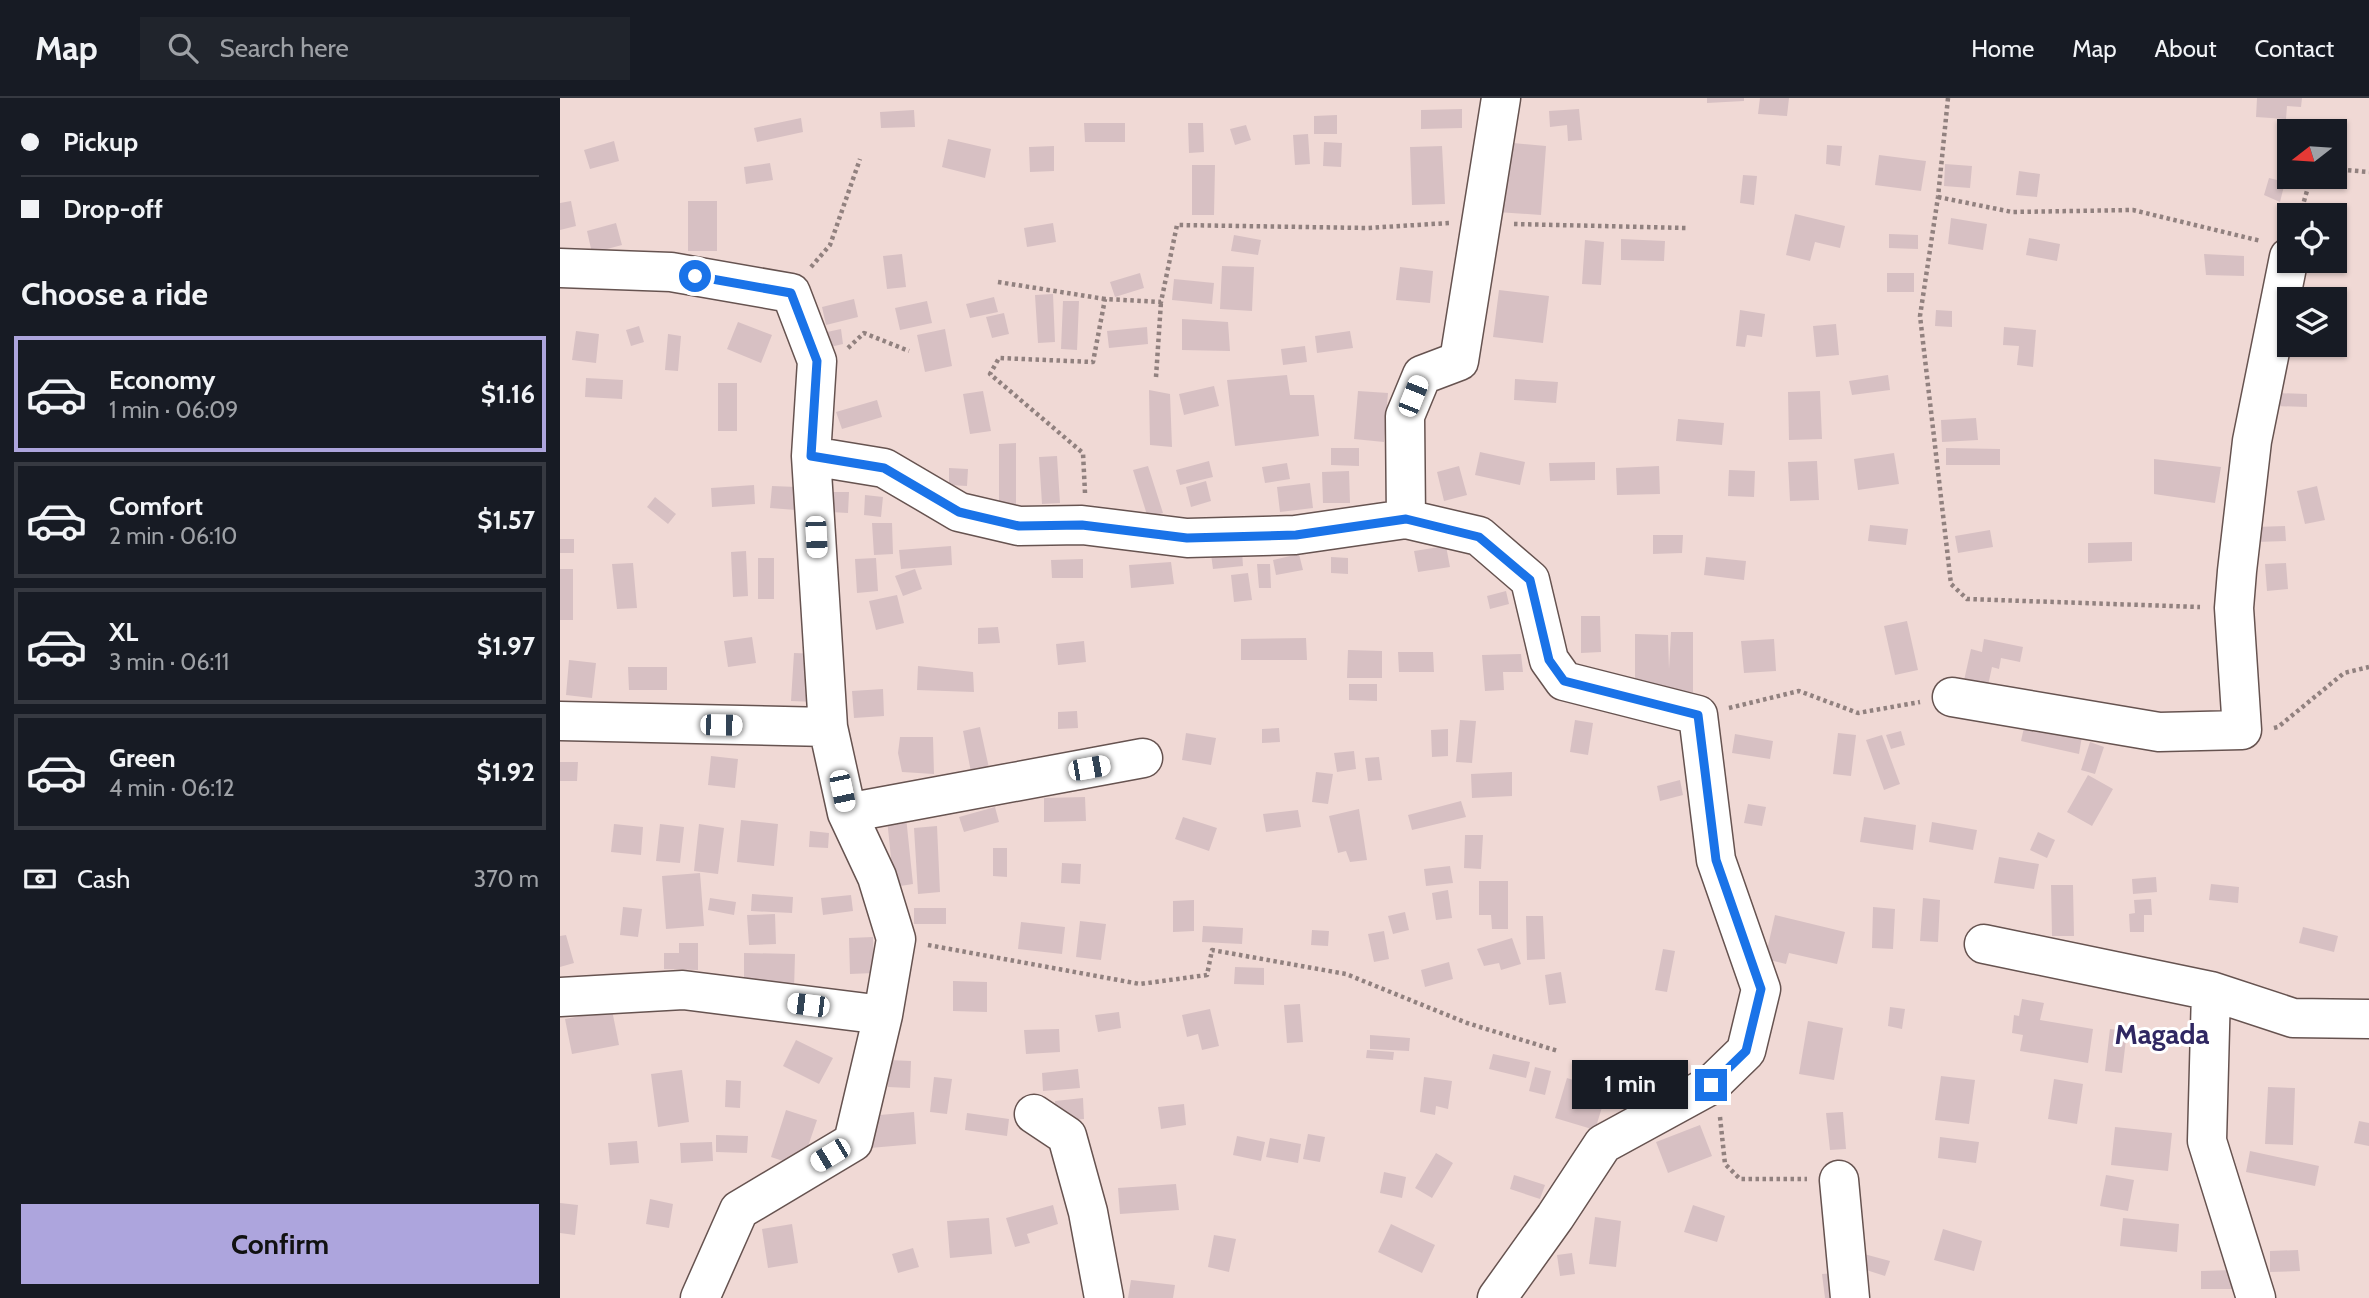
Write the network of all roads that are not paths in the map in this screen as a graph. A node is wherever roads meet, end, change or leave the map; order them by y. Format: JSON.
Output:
{"nodes":[{"id":1,"x":1501,"y":98,"type":"edge"},
{"id":2,"x":2276,"y":250,"type":"edge"},
{"id":3,"x":560,"y":268,"type":"edge"},
{"id":4,"x":811,"y":456,"type":"junction"},
{"id":5,"x":1406,"y":519,"type":"junction"},
{"id":6,"x":1952,"y":697,"type":"road end"},
{"id":7,"x":560,"y":722,"type":"edge"},
{"id":8,"x":828,"y":727,"type":"junction"},
{"id":9,"x":1143,"y":758,"type":"dead end"},
{"id":10,"x":846,"y":813,"type":"junction"},
{"id":11,"x":1984,"y":944,"type":"dead end"},
{"id":12,"x":2211,"y":990,"type":"junction"},
{"id":13,"x":560,"y":997,"type":"edge"},
{"id":14,"x":883,"y":1015,"type":"junction"},
{"id":15,"x":2369,"y":1019,"type":"edge"},
{"id":16,"x":1034,"y":1114,"type":"dead end"},
{"id":17,"x":1839,"y":1180,"type":"road end"},
{"id":18,"x":700,"y":1298,"type":"edge"},
{"id":19,"x":1104,"y":1298,"type":"edge"},
{"id":20,"x":1497,"y":1298,"type":"edge"},
{"id":21,"x":1850,"y":1298,"type":"edge"},
{"id":22,"x":2256,"y":1298,"type":"edge"}],
"edges":[{"from":1,"to":5,"type":"street"},
{"from":2,"to":6,"type":"street"},
{"from":3,"to":4,"type":"street"},
{"from":4,"to":5,"type":"street"},
{"from":4,"to":8,"type":"street"},
{"from":5,"to":20,"type":"street"},
{"from":7,"to":8,"type":"street"},
{"from":8,"to":10,"type":"street"},
{"from":9,"to":10,"type":"street"},
{"from":10,"to":14,"type":"street"},
{"from":11,"to":12,"type":"street"},
{"from":12,"to":15,"type":"street"},
{"from":12,"to":22,"type":"street"},
{"from":13,"to":14,"type":"street"},
{"from":14,"to":18,"type":"street"},
{"from":16,"to":19,"type":"street"},
{"from":17,"to":21,"type":"street"}]}
